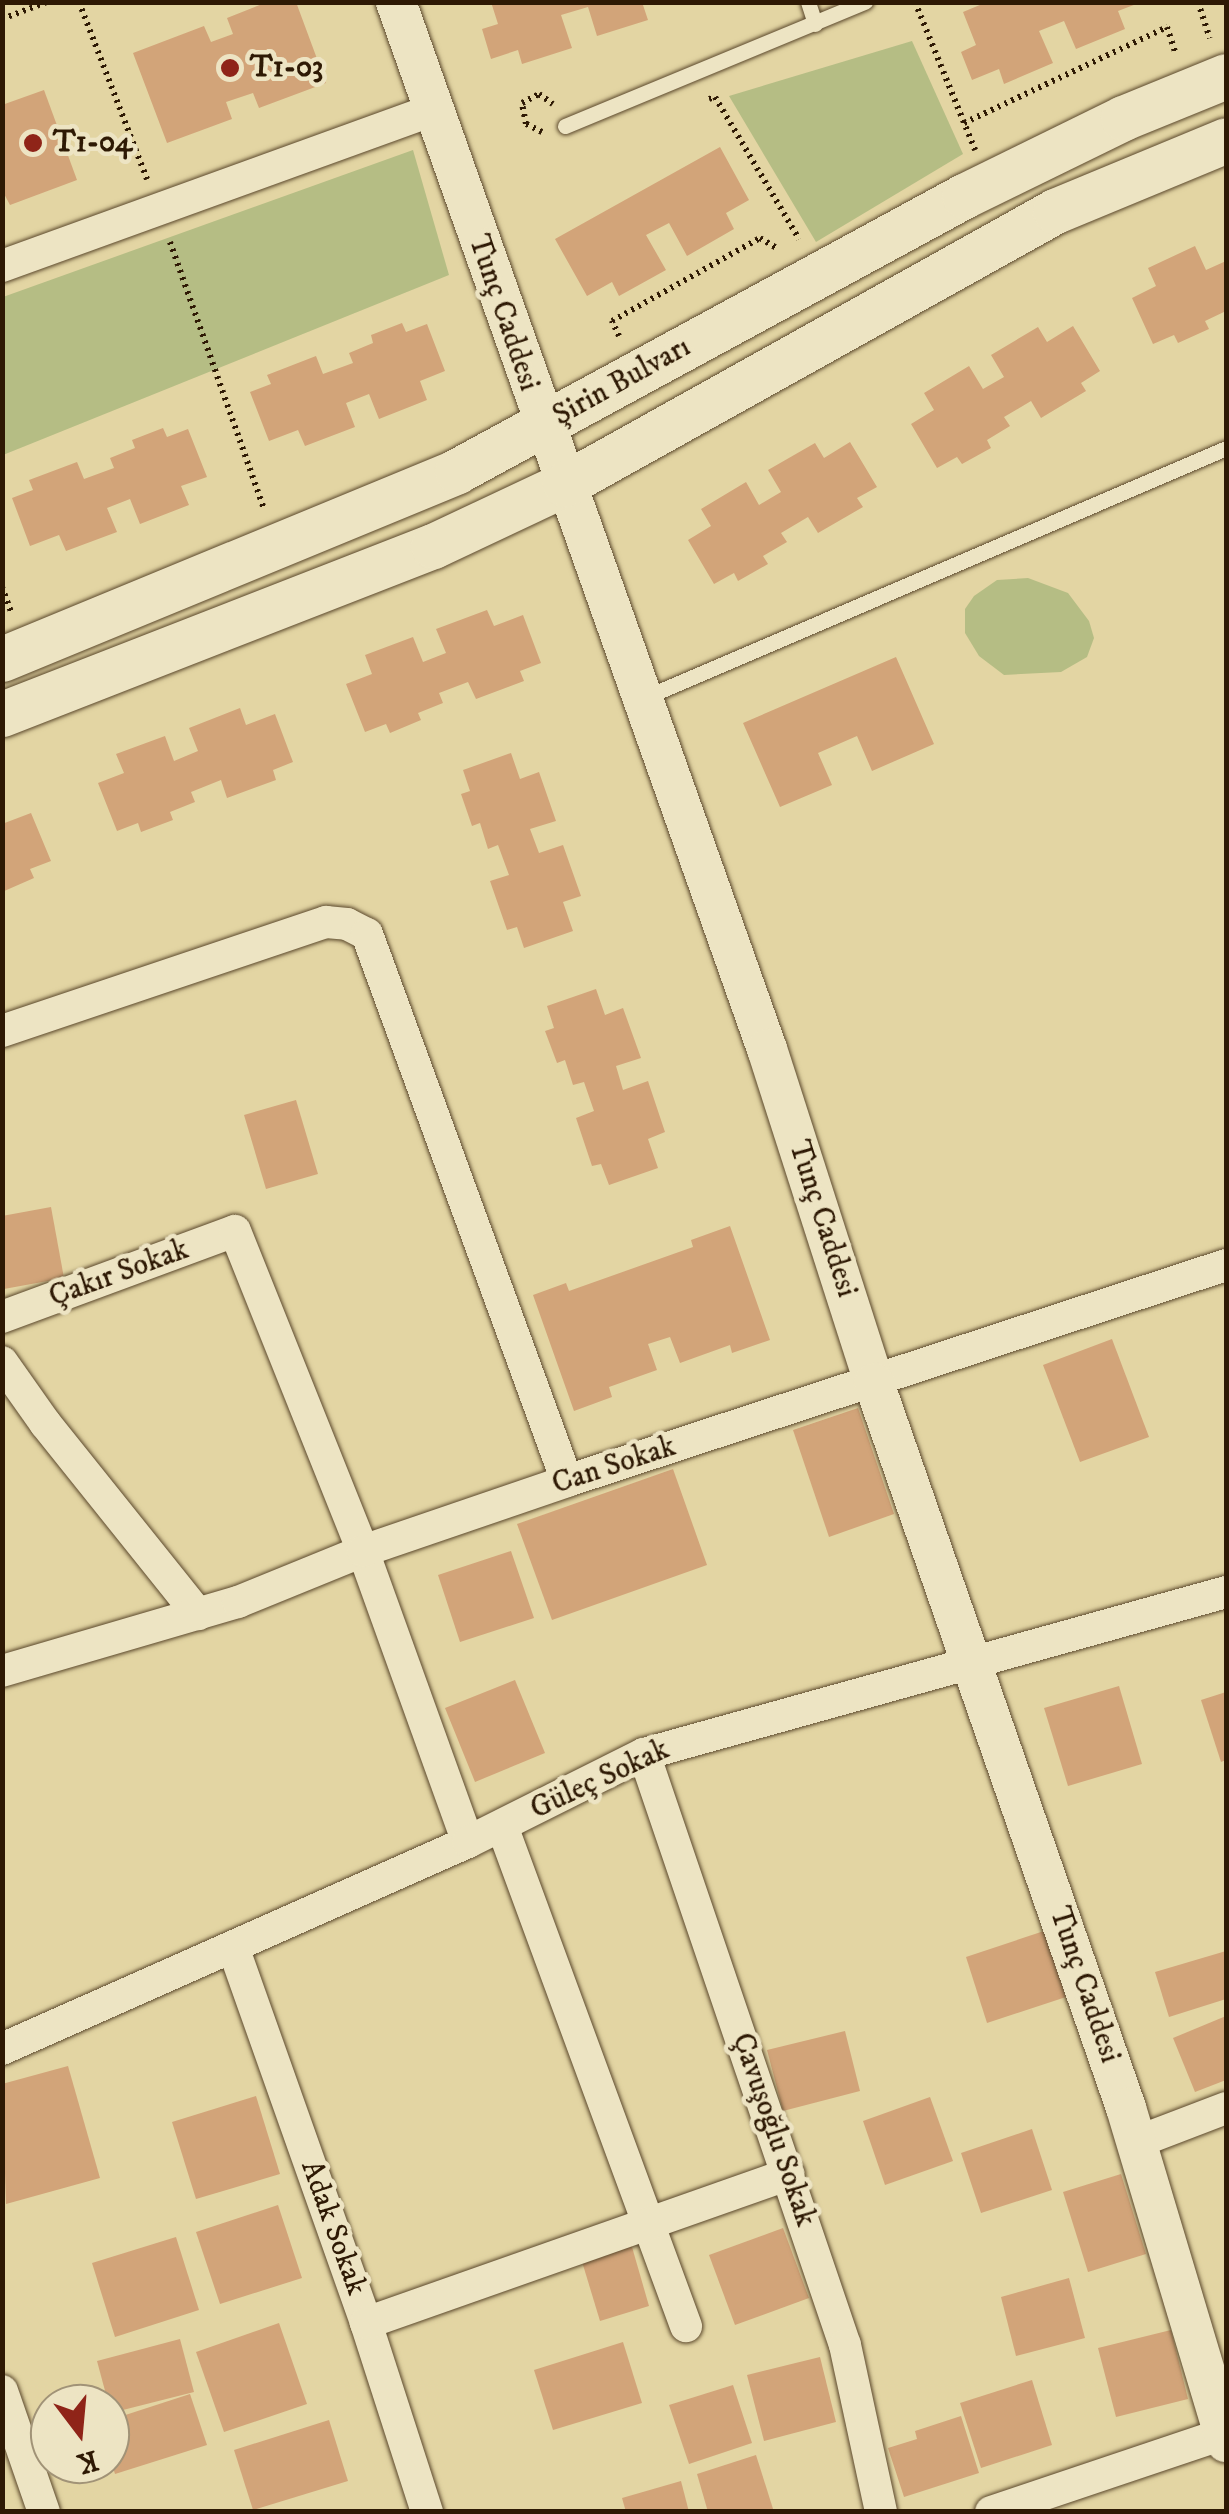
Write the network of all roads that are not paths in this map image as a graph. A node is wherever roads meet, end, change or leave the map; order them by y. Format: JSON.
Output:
{"nodes":[{"id":1,"x":396,"y":2,"type":"edge"},
{"id":2,"x":808,"y":2,"type":"edge"},
{"id":3,"x":865,"y":2,"type":"edge"},
{"id":4,"x":816,"y":24,"type":"junction"},
{"id":5,"x":1211,"y":59,"type":"edge"},
{"id":6,"x":433,"y":110,"type":"junction"},
{"id":7,"x":565,"y":126,"type":"road end"},
{"id":8,"x":1226,"y":140,"type":"edge"},
{"id":9,"x":2,"y":266,"type":"edge"},
{"id":10,"x":542,"y":426,"type":"junction"},
{"id":11,"x":1226,"y":448,"type":"edge"},
{"id":12,"x":566,"y":484,"type":"junction"},
{"id":13,"x":2,"y":659,"type":"edge"},
{"id":14,"x":642,"y":699,"type":"junction"},
{"id":15,"x":2,"y":714,"type":"edge"},
{"id":16,"x":2,"y":1031,"type":"edge"},
{"id":17,"x":1226,"y":1265,"type":"edge"},
{"id":18,"x":2,"y":1317,"type":"edge"},
{"id":19,"x":2,"y":1362,"type":"edge"},
{"id":20,"x":874,"y":1383,"type":"junction"},
{"id":21,"x":567,"y":1481,"type":"junction"},
{"id":22,"x":363,"y":1551,"type":"junction"},
{"id":23,"x":1226,"y":1592,"type":"edge"},
{"id":24,"x":198,"y":1614,"type":"junction"},
{"id":25,"x":974,"y":1660,"type":"junction"},
{"id":26,"x":2,"y":1672,"type":"edge"},
{"id":27,"x":644,"y":1754,"type":"junction"},
{"id":28,"x":502,"y":1826,"type":"junction"},
{"id":29,"x":468,"y":1842,"type":"junction"},
{"id":30,"x":233,"y":1947,"type":"junction"},
{"id":31,"x":2,"y":2049,"type":"edge"},
{"id":32,"x":1226,"y":2108,"type":"edge"},
{"id":33,"x":1137,"y":2142,"type":"junction"},
{"id":34,"x":789,"y":2174,"type":"junction"},
{"id":35,"x":651,"y":2225,"type":"junction"},
{"id":36,"x":366,"y":2322,"type":"junction"},
{"id":37,"x":686,"y":2326,"type":"dead end"},
{"id":38,"x":2,"y":2391,"type":"edge"},
{"id":39,"x":1226,"y":2436,"type":"edge"},
{"id":40,"x":44,"y":2512,"type":"edge"},
{"id":41,"x":426,"y":2512,"type":"edge"},
{"id":42,"x":882,"y":2512,"type":"edge"},
{"id":43,"x":991,"y":2512,"type":"edge"}],
"edges":[{"from":1,"to":6,"type":"street","name":"Tunç Caddesi"},
{"from":2,"to":4,"type":"lane"},
{"from":3,"to":4,"type":"lane"},
{"from":4,"to":7,"type":"lane"},
{"from":5,"to":10,"type":"main road","name":"Şirin Bulvarı"},
{"from":6,"to":9,"type":"street"},
{"from":6,"to":10,"type":"street","name":"Tunç Caddesi"},
{"from":8,"to":12,"type":"main road","name":"Şirin Bulvarı"},
{"from":10,"to":12,"type":"street","name":"Tunç Caddesi"},
{"from":10,"to":13,"type":"main road","name":"Şirin Bulvarı"},
{"from":11,"to":14,"type":"lane"},
{"from":12,"to":14,"type":"street","name":"Tunç Caddesi"},
{"from":12,"to":15,"type":"main road","name":"Şirin Bulvarı"},
{"from":14,"to":20,"type":"street","name":"Tunç Caddesi"},
{"from":16,"to":21,"type":"street"},
{"from":17,"to":20,"type":"street","name":"Can Sokak"},
{"from":18,"to":22,"type":"street","name":"Çakır Sokak"},
{"from":19,"to":24,"type":"street"},
{"from":20,"to":21,"type":"street","name":"Can Sokak"},
{"from":20,"to":25,"type":"street","name":"Tunç Caddesi"},
{"from":21,"to":22,"type":"street","name":"Can Sokak"},
{"from":22,"to":24,"type":"street","name":"Can Sokak"},
{"from":22,"to":29,"type":"street"},
{"from":23,"to":25,"type":"street","name":"Güleç Sokak"},
{"from":24,"to":26,"type":"street","name":"Can Sokak"},
{"from":25,"to":27,"type":"street","name":"Güleç Sokak"},
{"from":25,"to":33,"type":"street","name":"Tunç Caddesi"},
{"from":27,"to":28,"type":"street","name":"Güleç Sokak"},
{"from":27,"to":34,"type":"street","name":"Çavuşoğlu Sokak"},
{"from":28,"to":29,"type":"street","name":"Güleç Sokak"},
{"from":28,"to":35,"type":"street"},
{"from":29,"to":30,"type":"street","name":"Güleç Sokak"},
{"from":30,"to":31,"type":"street","name":"Güleç Sokak"},
{"from":30,"to":36,"type":"street","name":"Adak Sokak"},
{"from":32,"to":33,"type":"street"},
{"from":33,"to":39,"type":"street","name":"Tunç Caddesi"},
{"from":34,"to":35,"type":"street"},
{"from":34,"to":42,"type":"street","name":"Çavuşoğlu Sokak"},
{"from":35,"to":36,"type":"street"},
{"from":35,"to":37,"type":"street"},
{"from":36,"to":41,"type":"street","name":"Adak Sokak"},
{"from":38,"to":40,"type":"street"},
{"from":39,"to":43,"type":"street"}]}
